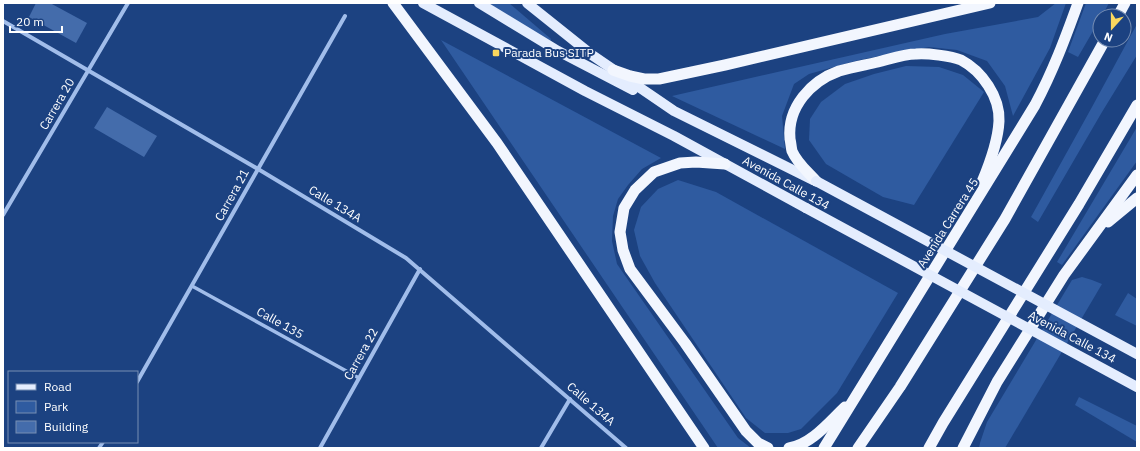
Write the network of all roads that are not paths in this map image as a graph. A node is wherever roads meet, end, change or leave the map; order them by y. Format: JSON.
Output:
{"nodes":[{"id":1,"x":128,"y":3,"type":"edge"},
{"id":2,"x":393,"y":3,"type":"edge"},
{"id":3,"x":423,"y":3,"type":"edge"},
{"id":4,"x":479,"y":3,"type":"edge"},
{"id":5,"x":527,"y":3,"type":"edge"},
{"id":6,"x":990,"y":3,"type":"edge"},
{"id":7,"x":1078,"y":3,"type":"edge"},
{"id":8,"x":345,"y":16,"type":"dead end"},
{"id":9,"x":3,"y":21,"type":"edge"},
{"id":10,"x":1101,"y":48,"type":"edge"},
{"id":11,"x":613,"y":70,"type":"junction"},
{"id":12,"x":88,"y":71,"type":"junction"},
{"id":13,"x":1137,"y":105,"type":"edge"},
{"id":14,"x":674,"y":112,"type":"junction"},
{"id":15,"x":725,"y":164,"type":"junction"},
{"id":16,"x":258,"y":169,"type":"junction"},
{"id":17,"x":1137,"y":175,"type":"edge"},
{"id":18,"x":816,"y":181,"type":"junction"},
{"id":19,"x":1137,"y":198,"type":"edge"},
{"id":20,"x":969,"y":214,"type":"junction"},
{"id":21,"x":3,"y":215,"type":"edge"},
{"id":22,"x":1096,"y":231,"type":"junction"},
{"id":23,"x":420,"y":269,"type":"junction"},
{"id":24,"x":192,"y":286,"type":"junction"},
{"id":25,"x":1137,"y":354,"type":"edge"},
{"id":26,"x":359,"y":378,"type":"junction"},
{"id":27,"x":138,"y":380,"type":"edge"},
{"id":28,"x":1137,"y":387,"type":"edge"},
{"id":29,"x":855,"y":397,"type":"junction"},
{"id":30,"x":570,"y":399,"type":"junction"},
{"id":31,"x":973,"y":429,"type":"junction"},
{"id":32,"x":320,"y":448,"type":"edge"},
{"id":33,"x":541,"y":448,"type":"edge"},
{"id":34,"x":626,"y":448,"type":"edge"},
{"id":35,"x":704,"y":448,"type":"edge"},
{"id":36,"x":768,"y":448,"type":"edge"},
{"id":37,"x":789,"y":448,"type":"edge"},
{"id":38,"x":824,"y":448,"type":"edge"},
{"id":39,"x":858,"y":448,"type":"edge"},
{"id":40,"x":930,"y":448,"type":"edge"},
{"id":41,"x":964,"y":448,"type":"edge"},
{"id":42,"x":972,"y":448,"type":"edge"}],
"edges":[{"from":1,"to":12,"type":"street","name":"Carrera 20"},
{"from":2,"to":35,"type":"highway"},
{"from":3,"to":15,"type":"main road","name":"Avenida Calle 134"},
{"from":4,"to":14,"type":"main road"},
{"from":5,"to":11,"type":"main road","name":"Avenida Calle 134"},
{"from":6,"to":11,"type":"highway"},
{"from":7,"to":20,"type":"highway","name":"Avenida Carrera 45"},
{"from":8,"to":16,"type":"street","name":"Carrera 21"},
{"from":9,"to":12,"type":"street","name":"Calle 134A"},
{"from":10,"to":39,"type":"highway"},
{"from":11,"to":14,"type":"main road","name":"Avenida Calle 134"},
{"from":12,"to":16,"type":"street","name":"Calle 134A"},
{"from":12,"to":21,"type":"street","name":"Carrera 20"},
{"from":13,"to":40,"type":"highway"},
{"from":14,"to":18,"type":"main road","name":"Avenida Calle 134"},
{"from":15,"to":28,"type":"main road","name":"Avenida Calle 134","bridge":true},
{"from":15,"to":36,"type":"highway"},
{"from":16,"to":23,"type":"street","name":"Calle 134A"},
{"from":16,"to":24,"type":"street","name":"Carrera 21"},
{"from":17,"to":22,"type":"highway"},
{"from":18,"to":20,"type":"highway"},
{"from":18,"to":25,"type":"main road","name":"Avenida Calle 134","bridge":true},
{"from":19,"to":22,"type":"highway"},
{"from":20,"to":29,"type":"highway","name":"Avenida Carrera 45"},
{"from":22,"to":31,"type":"highway"},
{"from":23,"to":26,"type":"street","name":"Carrera 22"},
{"from":23,"to":30,"type":"street","name":"Calle 134A"},
{"from":24,"to":26,"type":"street","name":"Calle 135"},
{"from":24,"to":27,"type":"street","name":"Carrera 21"},
{"from":26,"to":32,"type":"street","name":"Carrera 22"},
{"from":29,"to":37,"type":"highway"},
{"from":29,"to":38,"type":"highway","name":"Avenida Carrera 45"},
{"from":30,"to":33,"type":"street"},
{"from":30,"to":34,"type":"street","name":"Calle 134A"},
{"from":31,"to":41,"type":"highway"},
{"from":31,"to":42,"type":"highway"}]}
